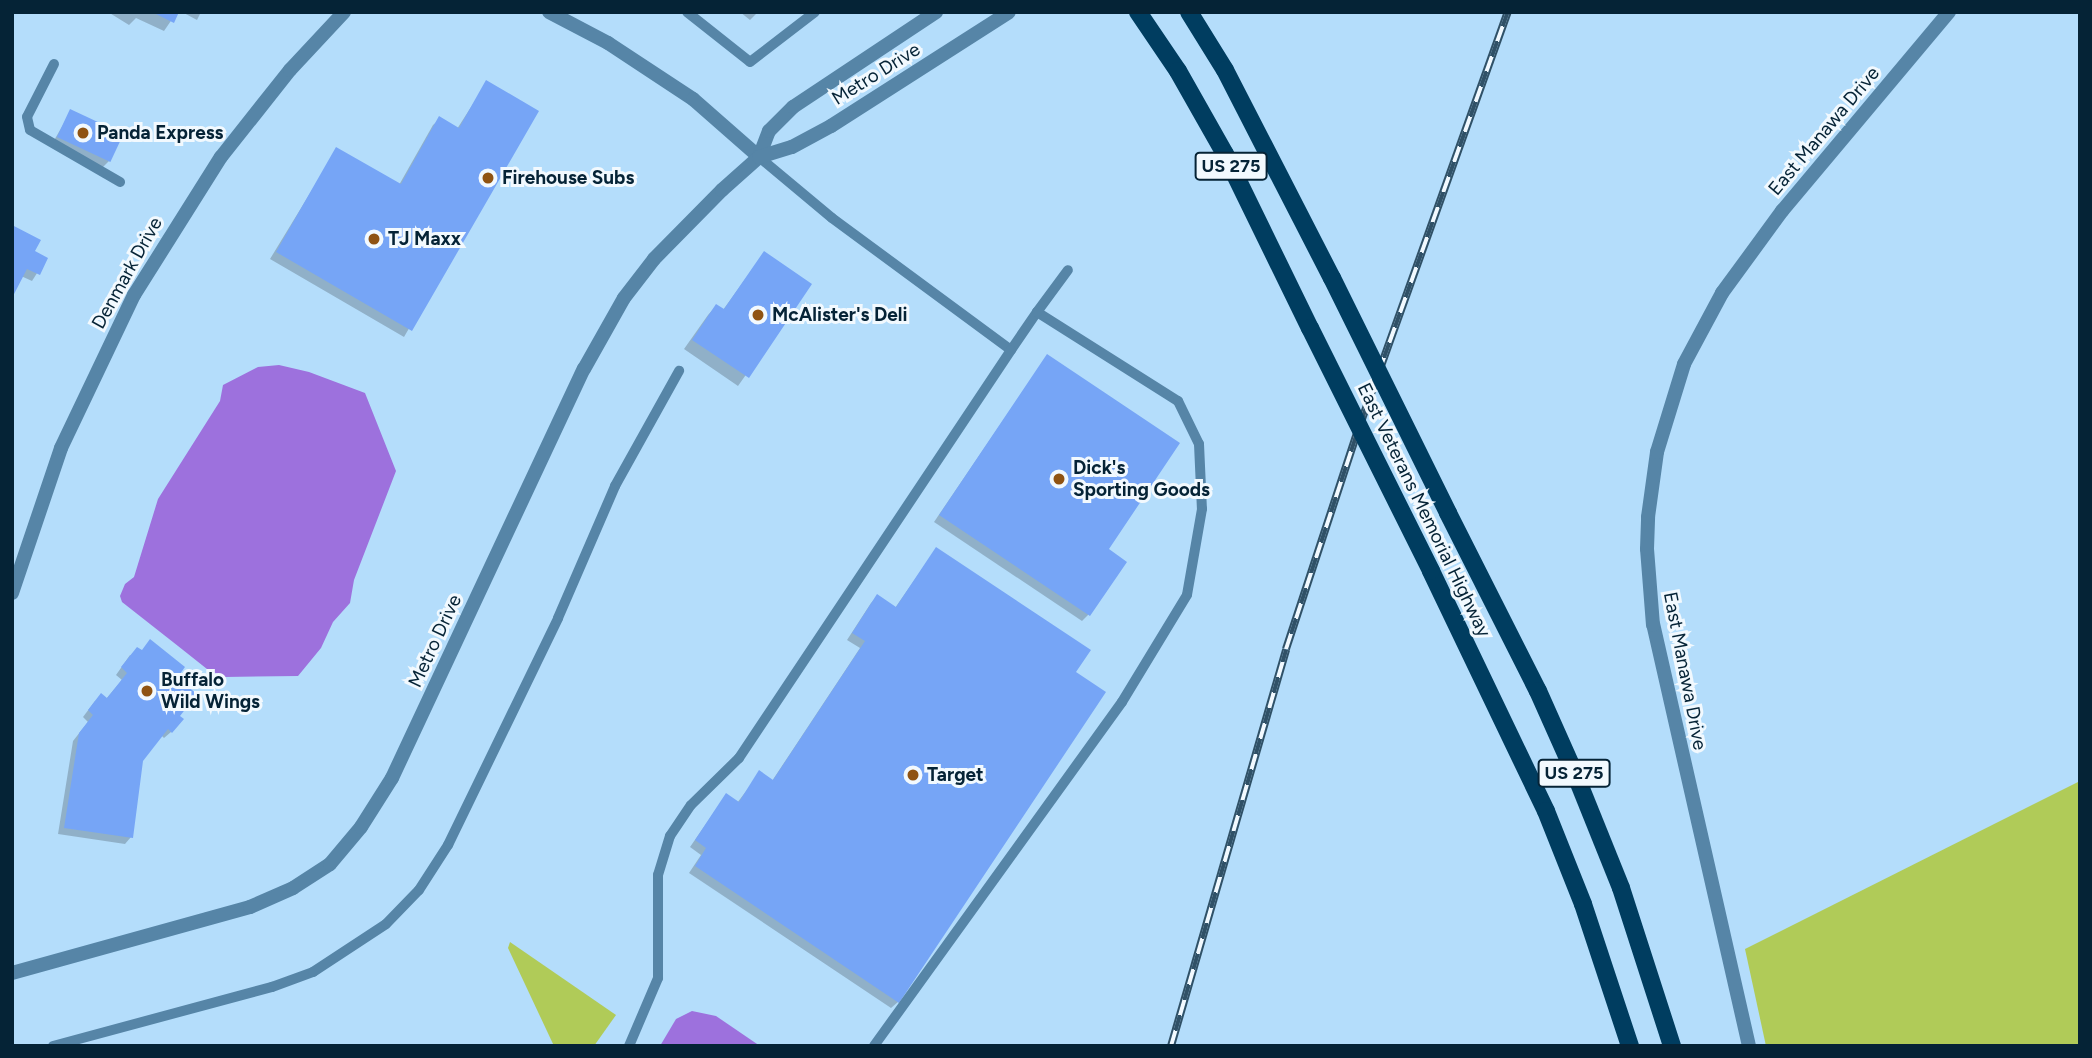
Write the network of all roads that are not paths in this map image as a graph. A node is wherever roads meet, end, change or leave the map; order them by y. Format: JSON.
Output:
{"nodes":[{"id":1,"x":344,"y":12,"type":"edge"},
{"id":2,"x":550,"y":12,"type":"edge"},
{"id":3,"x":687,"y":12,"type":"edge"},
{"id":4,"x":815,"y":12,"type":"edge"},
{"id":5,"x":936,"y":12,"type":"edge"},
{"id":6,"x":1009,"y":12,"type":"edge"},
{"id":7,"x":1138,"y":12,"type":"edge"},
{"id":8,"x":1188,"y":12,"type":"edge"},
{"id":9,"x":1949,"y":12,"type":"edge"},
{"id":10,"x":54,"y":64,"type":"dead end"},
{"id":11,"x":759,"y":157,"type":"junction"},
{"id":12,"x":120,"y":182,"type":"dead end"},
{"id":13,"x":1068,"y":270,"type":"dead end"},
{"id":14,"x":1037,"y":312,"type":"junction"},
{"id":15,"x":1011,"y":350,"type":"junction"},
{"id":16,"x":679,"y":371,"type":"dead end"},
{"id":17,"x":12,"y":593,"type":"edge"},
{"id":18,"x":12,"y":973,"type":"edge"},
{"id":19,"x":53,"y":1046,"type":"edge"},
{"id":20,"x":629,"y":1046,"type":"edge"},
{"id":21,"x":874,"y":1046,"type":"edge"},
{"id":22,"x":1630,"y":1046,"type":"edge"},
{"id":23,"x":1672,"y":1046,"type":"edge"},
{"id":24,"x":1749,"y":1046,"type":"edge"}],
"edges":[{"from":1,"to":17,"type":"street","name":"Denmark Drive"},
{"from":2,"to":11,"type":"street"},
{"from":3,"to":4,"type":"lane"},
{"from":5,"to":11,"type":"street","name":"Metro Drive"},
{"from":6,"to":11,"type":"street","name":"Metro Drive"},
{"from":7,"to":22,"type":"main road","name":"East Veterans Memorial Highway","number":"US 275","bridge":true},
{"from":8,"to":23,"type":"main road","name":"East Veterans Memorial Highway","number":"US 275","bridge":true},
{"from":9,"to":24,"type":"street","name":"East Manawa Drive"},
{"from":10,"to":12,"type":"lane"},
{"from":11,"to":15,"type":"lane"},
{"from":11,"to":18,"type":"street","name":"Metro Drive"},
{"from":13,"to":14,"type":"lane"},
{"from":14,"to":15,"type":"lane"},
{"from":14,"to":21,"type":"lane"},
{"from":15,"to":20,"type":"lane"},
{"from":16,"to":19,"type":"lane"}]}
